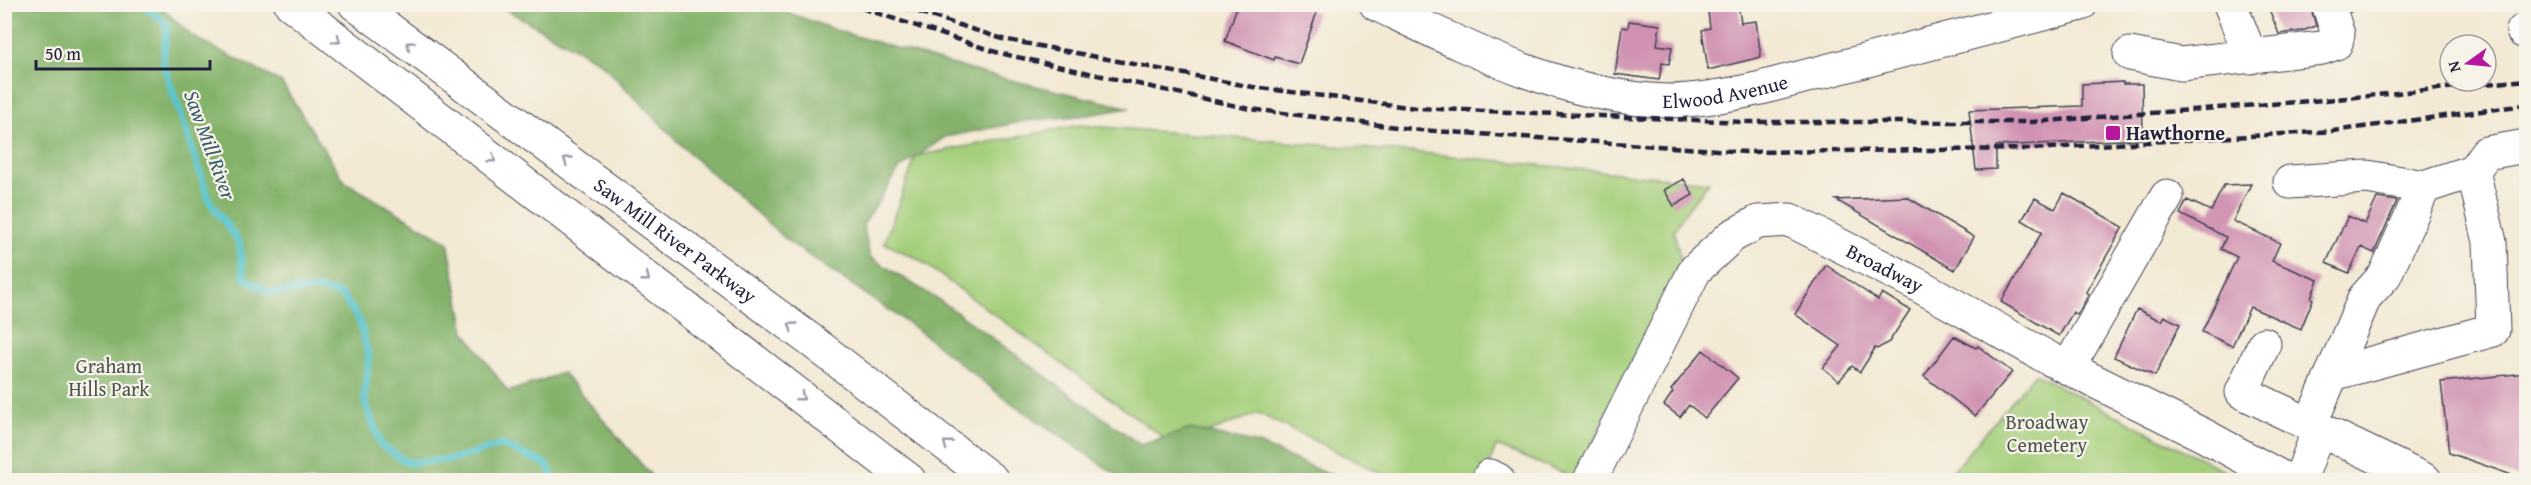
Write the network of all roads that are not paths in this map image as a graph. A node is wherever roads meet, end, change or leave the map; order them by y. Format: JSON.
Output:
{"nodes":[{"id":1,"x":291,"y":4,"type":"edge"},
{"id":2,"x":355,"y":4,"type":"edge"},
{"id":3,"x":1376,"y":4,"type":"edge"},
{"id":4,"x":2081,"y":4,"type":"edge"},
{"id":5,"x":2230,"y":4,"type":"edge"},
{"id":6,"x":2328,"y":4,"type":"edge"},
{"id":7,"x":2130,"y":54,"type":"dead end"},
{"id":8,"x":2251,"y":57,"type":"junction"},
{"id":9,"x":2526,"y":146,"type":"edge"},
{"id":10,"x":2473,"y":171,"type":"junction"},
{"id":11,"x":2290,"y":182,"type":"dead end"},
{"id":12,"x":2424,"y":187,"type":"junction"},
{"id":13,"x":2167,"y":196,"type":"dead end"},
{"id":14,"x":2264,"y":344,"type":"dead end"},
{"id":15,"x":2068,"y":368,"type":"junction"},
{"id":16,"x":2332,"y":374,"type":"junction"},
{"id":17,"x":2314,"y":427,"type":"junction"},
{"id":18,"x":906,"y":479,"type":"edge"},
{"id":19,"x":992,"y":480,"type":"edge"},
{"id":20,"x":1590,"y":480,"type":"edge"},
{"id":21,"x":2286,"y":480,"type":"edge"},
{"id":22,"x":2300,"y":480,"type":"edge"},
{"id":23,"x":2425,"y":480,"type":"edge"}],
"edges":[{"from":1,"to":18,"type":"main road","one_way":true},
{"from":19,"to":2,"type":"main road","name":"Saw Mill River Parkway","one_way":true},
{"from":3,"to":4,"type":"main road","name":"Elwood Avenue"},
{"from":5,"to":8,"type":"main road"},
{"from":6,"to":8,"type":"main road"},
{"from":7,"to":8,"type":"main road"},
{"from":9,"to":10,"type":"main road"},
{"from":10,"to":12,"type":"main road"},
{"from":10,"to":16,"type":"main road"},
{"from":11,"to":12,"type":"main road"},
{"from":12,"to":16,"type":"main road"},
{"from":13,"to":15,"type":"main road"},
{"from":14,"to":17,"type":"main road"},
{"from":15,"to":20,"type":"main road","name":"Broadway"},
{"from":15,"to":21,"type":"main road","name":"Broadway"},
{"from":16,"to":17,"type":"main road"},
{"from":17,"to":22,"type":"main road"},
{"from":17,"to":23,"type":"main road"}]}
